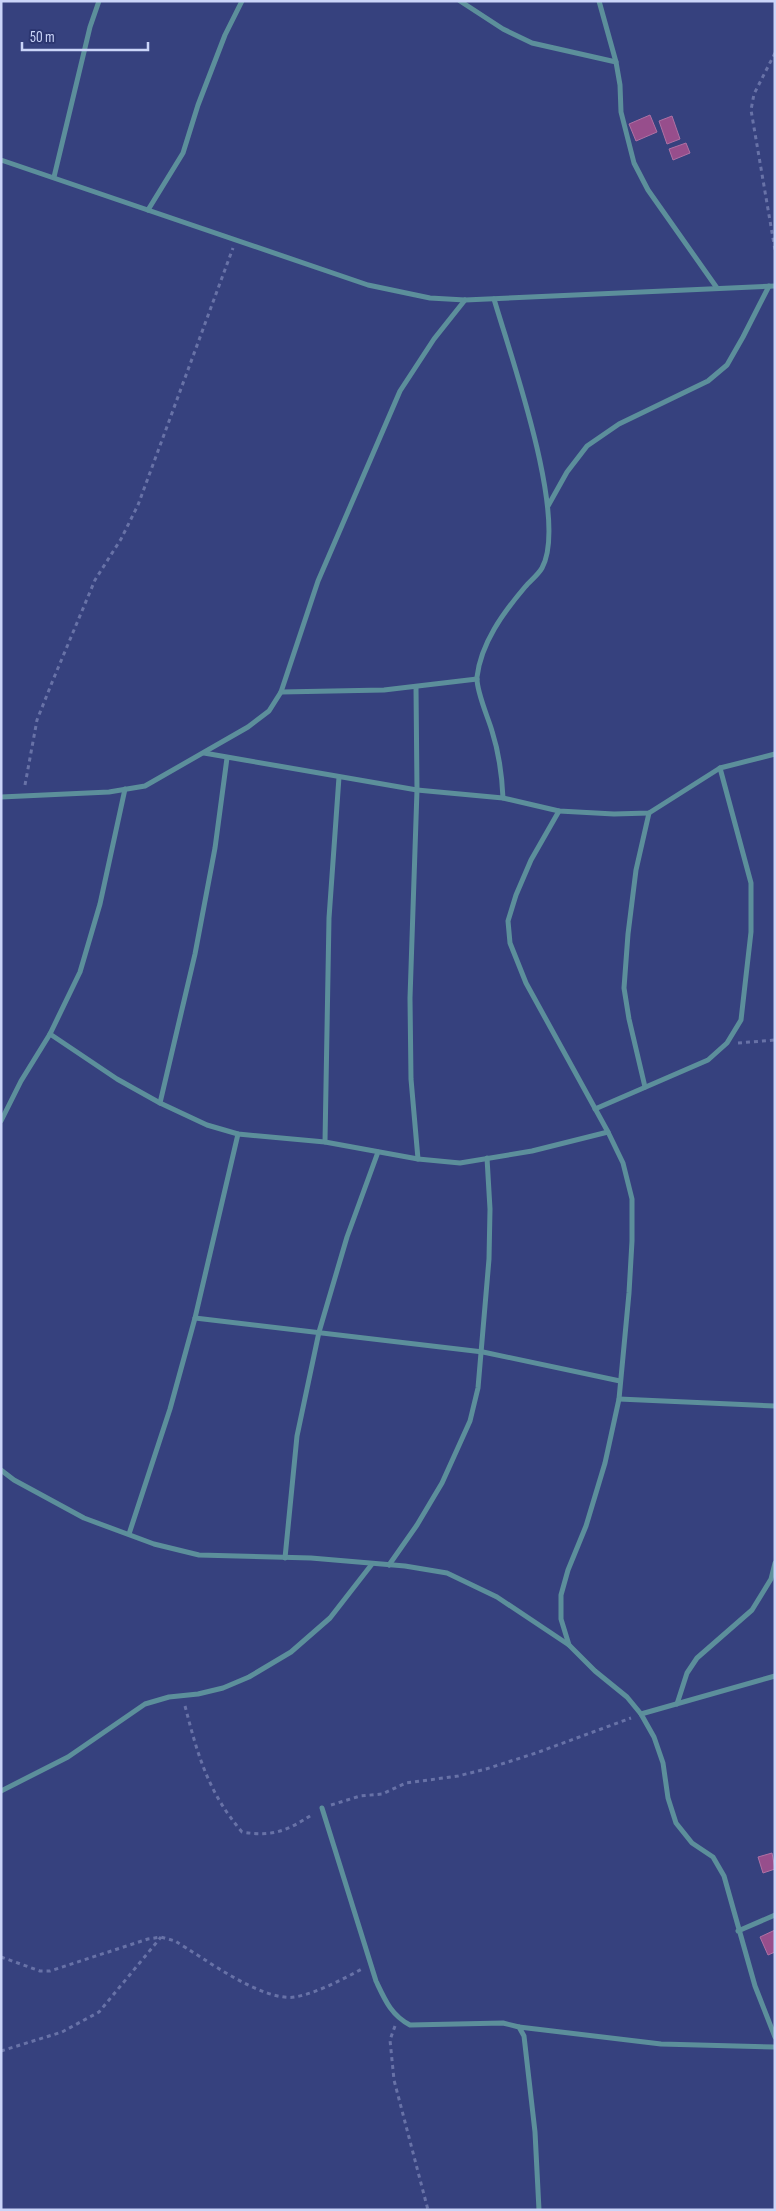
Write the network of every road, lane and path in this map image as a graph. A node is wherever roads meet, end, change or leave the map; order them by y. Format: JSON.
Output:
{"nodes":[{"id":1,"x":99,"y":1,"type":"edge"},
{"id":2,"x":242,"y":1,"type":"edge"},
{"id":3,"x":460,"y":1,"type":"edge"},
{"id":4,"x":600,"y":1,"type":"edge"},
{"id":5,"x":775,"y":53,"type":"edge"},
{"id":6,"x":616,"y":62,"type":"junction"},
{"id":7,"x":1,"y":160,"type":"edge"},
{"id":8,"x":54,"y":177,"type":"junction"},
{"id":9,"x":148,"y":210,"type":"junction"},
{"id":10,"x":236,"y":240,"type":"junction"},
{"id":11,"x":775,"y":250,"type":"edge"},
{"id":12,"x":772,"y":286,"type":"edge"},
{"id":13,"x":718,"y":288,"type":"junction"},
{"id":14,"x":494,"y":299,"type":"junction"},
{"id":15,"x":465,"y":300,"type":"junction"},
{"id":16,"x":548,"y":506,"type":"junction"},
{"id":17,"x":477,"y":679,"type":"junction"},
{"id":18,"x":416,"y":687,"type":"junction"},
{"id":19,"x":281,"y":692,"type":"junction"},
{"id":20,"x":204,"y":753,"type":"junction"},
{"id":21,"x":775,"y":754,"type":"edge"},
{"id":22,"x":227,"y":758,"type":"junction"},
{"id":23,"x":720,"y":768,"type":"junction"},
{"id":24,"x":339,"y":777,"type":"junction"},
{"id":25,"x":124,"y":789,"type":"junction"},
{"id":26,"x":417,"y":790,"type":"junction"},
{"id":27,"x":24,"y":796,"type":"junction"},
{"id":28,"x":1,"y":797,"type":"edge"},
{"id":29,"x":503,"y":798,"type":"junction"},
{"id":30,"x":559,"y":811,"type":"junction"},
{"id":31,"x":649,"y":813,"type":"junction"},
{"id":32,"x":50,"y":1034,"type":"junction"},
{"id":33,"x":775,"y":1040,"type":"edge"},
{"id":34,"x":728,"y":1043,"type":"junction"},
{"id":35,"x":644,"y":1087,"type":"junction"},
{"id":36,"x":160,"y":1103,"type":"junction"},
{"id":37,"x":595,"y":1109,"type":"junction"},
{"id":38,"x":1,"y":1121,"type":"edge"},
{"id":39,"x":608,"y":1132,"type":"junction"},
{"id":40,"x":238,"y":1134,"type":"junction"},
{"id":41,"x":325,"y":1142,"type":"junction"},
{"id":42,"x":378,"y":1152,"type":"junction"},
{"id":43,"x":486,"y":1158,"type":"junction"},
{"id":44,"x":418,"y":1159,"type":"junction"},
{"id":45,"x":195,"y":1318,"type":"junction"},
{"id":46,"x":319,"y":1332,"type":"junction"},
{"id":47,"x":482,"y":1352,"type":"junction"},
{"id":48,"x":620,"y":1381,"type":"junction"},
{"id":49,"x":619,"y":1399,"type":"junction"},
{"id":50,"x":775,"y":1406,"type":"edge"},
{"id":51,"x":1,"y":1470,"type":"edge"},
{"id":52,"x":129,"y":1534,"type":"junction"},
{"id":53,"x":285,"y":1558,"type":"junction"},
{"id":54,"x":775,"y":1563,"type":"edge"},
{"id":55,"x":372,"y":1564,"type":"junction"},
{"id":56,"x":389,"y":1565,"type":"junction"},
{"id":57,"x":569,"y":1645,"type":"junction"},
{"id":58,"x":775,"y":1676,"type":"edge"},
{"id":59,"x":183,"y":1696,"type":"junction"},
{"id":60,"x":677,"y":1704,"type":"junction"},
{"id":61,"x":641,"y":1714,"type":"junction"},
{"id":62,"x":1,"y":1791,"type":"edge"},
{"id":63,"x":322,"y":1808,"type":"junction"},
{"id":64,"x":775,"y":1915,"type":"edge"},
{"id":65,"x":738,"y":1931,"type":"junction"},
{"id":66,"x":161,"y":1937,"type":"junction"},
{"id":67,"x":1,"y":1957,"type":"edge"},
{"id":68,"x":371,"y":1964,"type":"junction"},
{"id":69,"x":398,"y":2018,"type":"junction"},
{"id":70,"x":519,"y":2027,"type":"junction"},
{"id":71,"x":775,"y":2037,"type":"edge"},
{"id":72,"x":775,"y":2046,"type":"edge"},
{"id":73,"x":1,"y":2051,"type":"edge"},
{"id":74,"x":428,"y":2210,"type":"edge"},
{"id":75,"x":539,"y":2210,"type":"edge"}],
"edges":[{"from":1,"to":8,"type":"street"},
{"from":2,"to":9,"type":"street"},
{"from":3,"to":6,"type":"street"},
{"from":4,"to":6,"type":"street"},
{"from":5,"to":11,"type":"path"},
{"from":6,"to":13,"type":"street"},
{"from":7,"to":8,"type":"street"},
{"from":8,"to":9,"type":"street"},
{"from":9,"to":10,"type":"street"},
{"from":10,"to":15,"type":"street"},
{"from":10,"to":27,"type":"path"},
{"from":12,"to":13,"type":"street"},
{"from":12,"to":16,"type":"street"},
{"from":13,"to":14,"type":"street"},
{"from":14,"to":15,"type":"street"},
{"from":14,"to":16,"type":"street"},
{"from":15,"to":19,"type":"street"},
{"from":16,"to":17,"type":"street"},
{"from":17,"to":18,"type":"street"},
{"from":17,"to":29,"type":"street"},
{"from":18,"to":19,"type":"street"},
{"from":18,"to":26,"type":"street"},
{"from":19,"to":20,"type":"street"},
{"from":20,"to":22,"type":"street"},
{"from":20,"to":25,"type":"street"},
{"from":21,"to":23,"type":"street"},
{"from":22,"to":24,"type":"street"},
{"from":22,"to":36,"type":"street"},
{"from":23,"to":31,"type":"street"},
{"from":23,"to":34,"type":"street"},
{"from":24,"to":26,"type":"street"},
{"from":24,"to":41,"type":"street"},
{"from":25,"to":27,"type":"street"},
{"from":25,"to":32,"type":"street"},
{"from":26,"to":29,"type":"street"},
{"from":26,"to":44,"type":"street"},
{"from":27,"to":28,"type":"street"},
{"from":29,"to":30,"type":"street"},
{"from":30,"to":31,"type":"street"},
{"from":30,"to":37,"type":"street"},
{"from":31,"to":35,"type":"street"},
{"from":32,"to":36,"type":"street"},
{"from":32,"to":38,"type":"street"},
{"from":33,"to":34,"type":"path"},
{"from":34,"to":35,"type":"street"},
{"from":35,"to":37,"type":"street"},
{"from":36,"to":40,"type":"street"},
{"from":37,"to":39,"type":"street"},
{"from":39,"to":43,"type":"street"},
{"from":39,"to":48,"type":"street"},
{"from":40,"to":41,"type":"street"},
{"from":40,"to":45,"type":"street"},
{"from":41,"to":42,"type":"street"},
{"from":42,"to":44,"type":"street"},
{"from":42,"to":46,"type":"street"},
{"from":43,"to":44,"type":"street"},
{"from":43,"to":47,"type":"street"},
{"from":45,"to":46,"type":"street"},
{"from":45,"to":52,"type":"street"},
{"from":46,"to":47,"type":"street"},
{"from":46,"to":53,"type":"street"},
{"from":47,"to":48,"type":"street"},
{"from":47,"to":56,"type":"street"},
{"from":48,"to":49,"type":"street"},
{"from":49,"to":50,"type":"street"},
{"from":49,"to":57,"type":"street"},
{"from":51,"to":52,"type":"street"},
{"from":52,"to":53,"type":"street"},
{"from":53,"to":55,"type":"street"},
{"from":54,"to":60,"type":"street"},
{"from":55,"to":56,"type":"street"},
{"from":55,"to":59,"type":"street"},
{"from":56,"to":57,"type":"street"},
{"from":57,"to":61,"type":"street"},
{"from":58,"to":60,"type":"street"},
{"from":59,"to":62,"type":"street"},
{"from":59,"to":63,"type":"path"},
{"from":60,"to":61,"type":"street"},
{"from":61,"to":63,"type":"path"},
{"from":61,"to":65,"type":"street"},
{"from":63,"to":68,"type":"street"},
{"from":64,"to":65,"type":"street"},
{"from":65,"to":71,"type":"street"},
{"from":66,"to":67,"type":"path"},
{"from":66,"to":68,"type":"path"},
{"from":66,"to":73,"type":"path"},
{"from":68,"to":69,"type":"street"},
{"from":69,"to":70,"type":"street"},
{"from":69,"to":74,"type":"path"},
{"from":70,"to":72,"type":"street"},
{"from":70,"to":75,"type":"street"}]}
